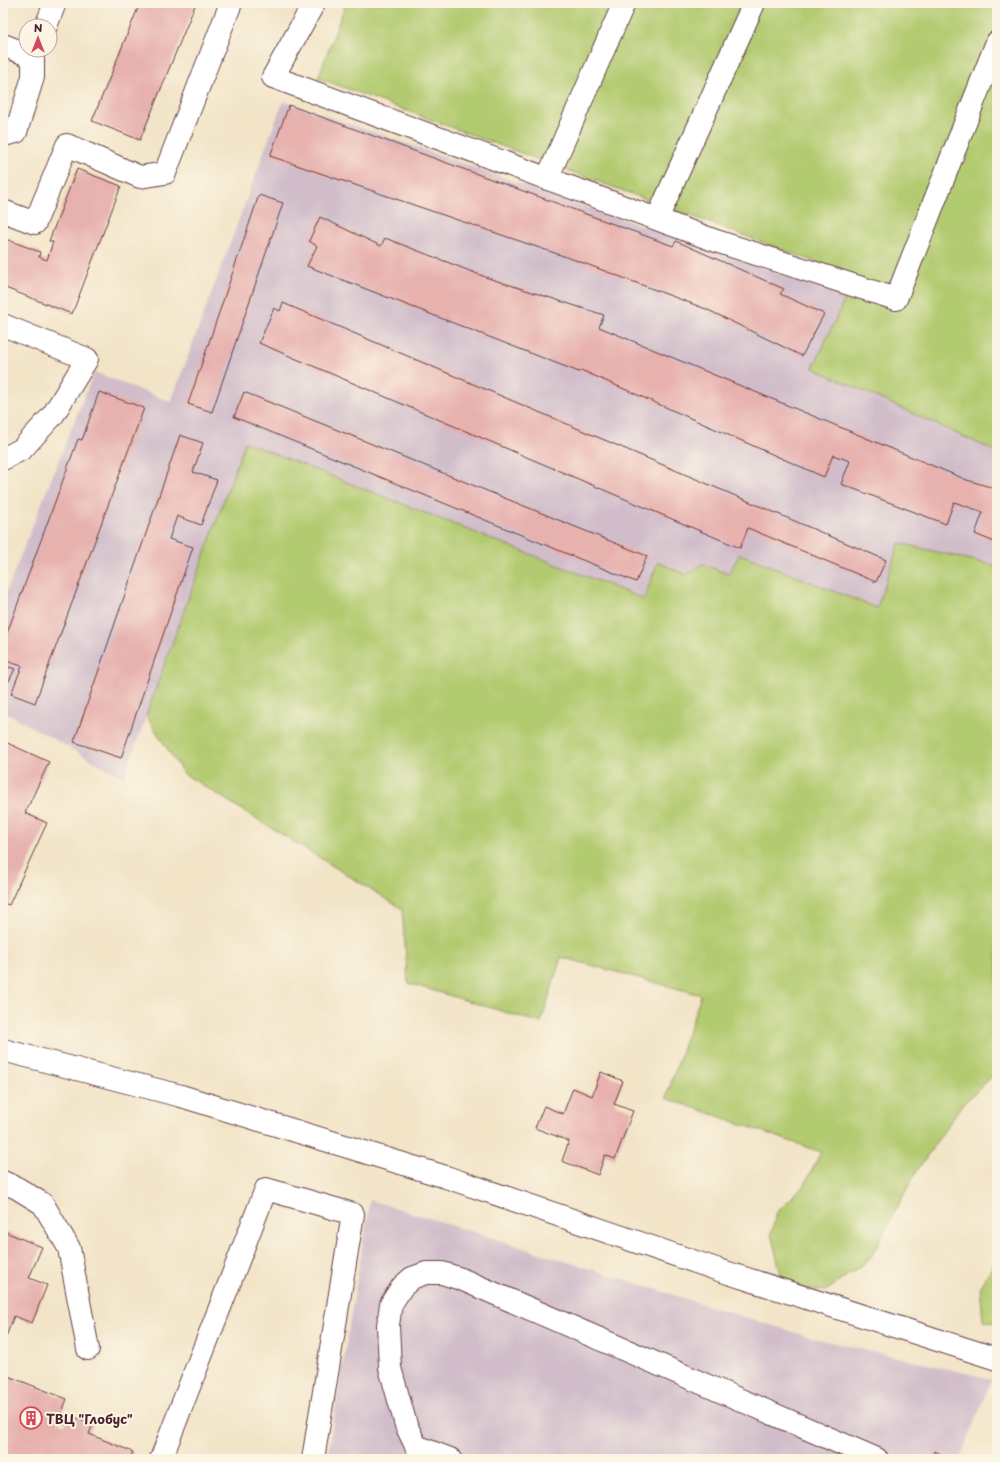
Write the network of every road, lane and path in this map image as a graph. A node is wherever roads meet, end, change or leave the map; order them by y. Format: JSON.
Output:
{"nodes":[{"id":1,"x":55,"y":3,"type":"edge"},
{"id":2,"x":231,"y":3,"type":"edge"},
{"id":3,"x":314,"y":3,"type":"edge"},
{"id":4,"x":624,"y":3,"type":"edge"},
{"id":5,"x":754,"y":3,"type":"edge"},
{"id":6,"x":49,"y":18,"type":"edge"},
{"id":7,"x":997,"y":42,"type":"edge"},
{"id":8,"x":3,"y":45,"type":"edge"},
{"id":9,"x":18,"y":49,"type":"edge"},
{"id":10,"x":35,"y":58,"type":"edge"},
{"id":11,"x":3,"y":135,"type":"edge"},
{"id":12,"x":547,"y":179,"type":"junction"},
{"id":13,"x":3,"y":211,"type":"edge"},
{"id":14,"x":657,"y":219,"type":"junction"},
{"id":15,"x":3,"y":325,"type":"edge"},
{"id":16,"x":3,"y":459,"type":"edge"},
{"id":17,"x":3,"y":1050,"type":"edge"},
{"id":18,"x":3,"y":1182,"type":"edge"},
{"id":19,"x":88,"y":1349,"type":"dead end"},
{"id":20,"x":997,"y":1358,"type":"edge"},
{"id":21,"x":161,"y":1459,"type":"edge"},
{"id":22,"x":313,"y":1459,"type":"edge"},
{"id":23,"x":450,"y":1459,"type":"edge"},
{"id":24,"x":876,"y":1459,"type":"edge"}],
"edges":[{"from":1,"to":6,"type":"lane"},
{"from":2,"to":13,"type":"lane"},
{"from":3,"to":12,"type":"lane"},
{"from":4,"to":12,"type":"lane"},
{"from":5,"to":14,"type":"lane"},
{"from":7,"to":14,"type":"lane"},
{"from":8,"to":9,"type":"lane"},
{"from":10,"to":11,"type":"lane"},
{"from":12,"to":14,"type":"lane"},
{"from":15,"to":16,"type":"lane"},
{"from":17,"to":20,"type":"lane"},
{"from":18,"to":19,"type":"lane"},
{"from":21,"to":22,"type":"lane"},
{"from":23,"to":24,"type":"lane"}]}
